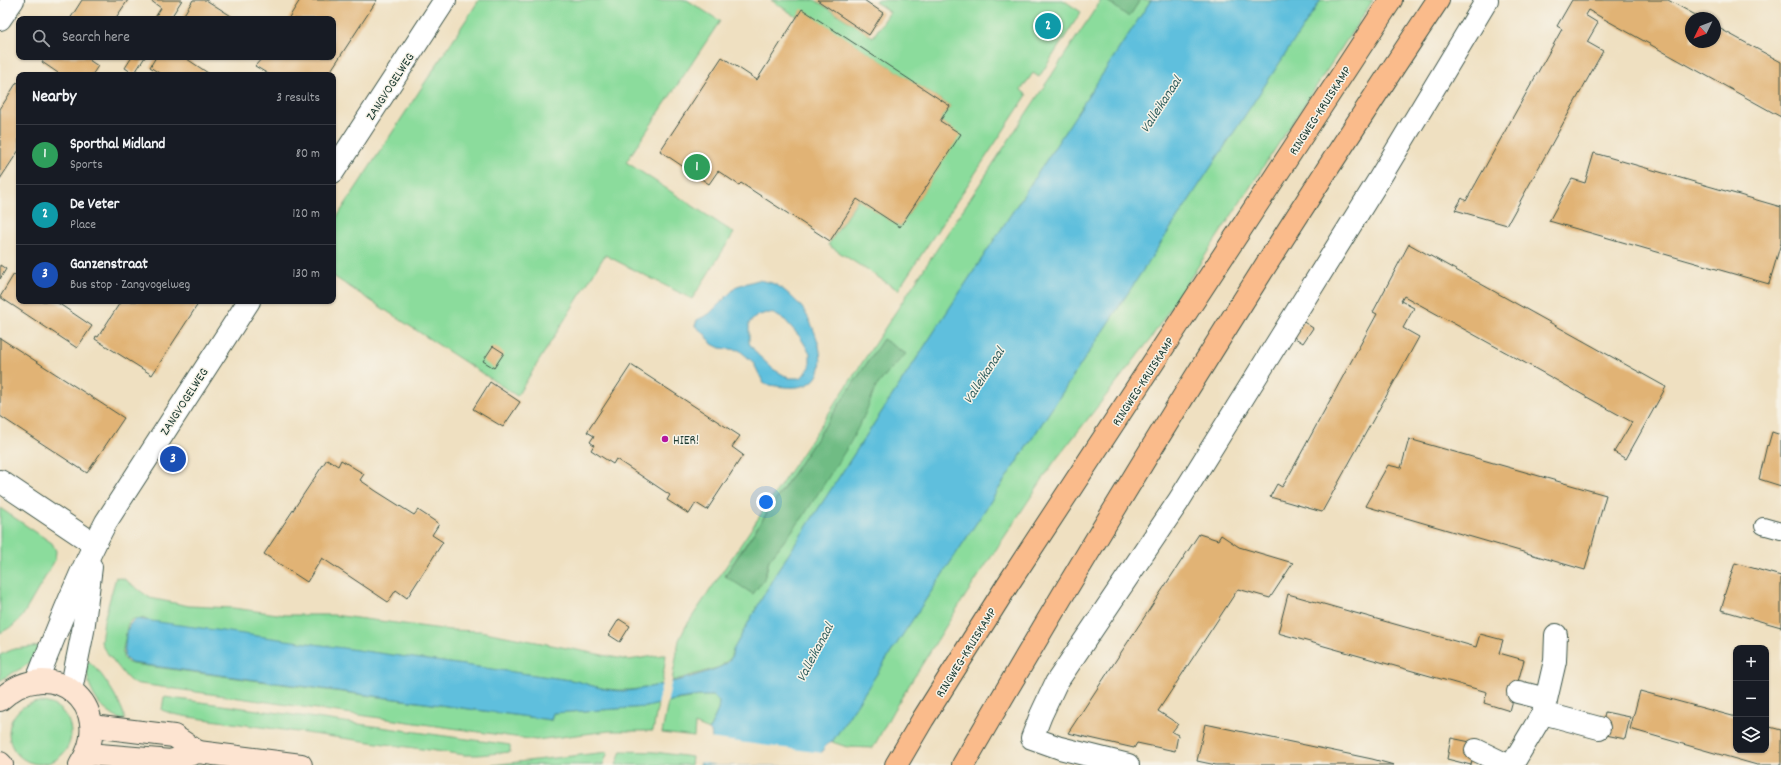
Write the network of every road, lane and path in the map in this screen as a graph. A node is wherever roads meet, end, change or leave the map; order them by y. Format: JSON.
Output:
{"nodes":[{"id":1,"x":445,"y":0,"type":"edge"},
{"id":2,"x":1391,"y":0,"type":"edge"},
{"id":3,"x":1438,"y":0,"type":"edge"},
{"id":4,"x":1487,"y":0,"type":"edge"},
{"id":5,"x":336,"y":167,"type":"edge"},
{"id":6,"x":247,"y":304,"type":"edge"},
{"id":7,"x":0,"y":481,"type":"edge"},
{"id":8,"x":1763,"y":526,"type":"dead end"},
{"id":9,"x":1781,"y":531,"type":"edge"},
{"id":10,"x":94,"y":544,"type":"junction"},
{"id":11,"x":1556,"y":635,"type":"dead end"},
{"id":12,"x":38,"y":680,"type":"junction"},
{"id":13,"x":71,"y":690,"type":"junction"},
{"id":14,"x":1518,"y":692,"type":"dead end"},
{"id":15,"x":0,"y":700,"type":"edge"},
{"id":16,"x":1545,"y":706,"type":"junction"},
{"id":17,"x":92,"y":726,"type":"junction"},
{"id":18,"x":1599,"y":728,"type":"dead end"},
{"id":19,"x":1476,"y":750,"type":"dead end"},
{"id":20,"x":198,"y":752,"type":"junction"},
{"id":21,"x":84,"y":759,"type":"edge"},
{"id":22,"x":301,"y":765,"type":"edge"},
{"id":23,"x":896,"y":765,"type":"edge"},
{"id":24,"x":963,"y":765,"type":"edge"},
{"id":25,"x":1128,"y":765,"type":"edge"},
{"id":26,"x":1507,"y":765,"type":"edge"},
{"id":27,"x":1512,"y":765,"type":"edge"}],
"edges":[{"from":1,"to":5,"type":"street","name":"ZANGVOGELWEG"},
{"from":2,"to":23,"type":"main road","name":"RINGWEG-KRUISKAMP"},
{"from":3,"to":24,"type":"main road"},
{"from":4,"to":25,"type":"street"},
{"from":6,"to":10,"type":"street","name":"ZANGVOGELWEG"},
{"from":7,"to":10,"type":"street"},
{"from":8,"to":9,"type":"lane"},
{"from":10,"to":12,"type":"street","name":"ZANGVOGELWEG"},
{"from":10,"to":13,"type":"street","name":"ZANGVOGELWEG"},
{"from":11,"to":16,"type":"street"},
{"from":12,"to":13,"type":"street"},
{"from":12,"to":15,"type":"street"},
{"from":13,"to":17,"type":"street"},
{"from":14,"to":16,"type":"street"},
{"from":16,"to":18,"type":"street"},
{"from":16,"to":27,"type":"street"},
{"from":17,"to":20,"type":"street"},
{"from":17,"to":21,"type":"street"},
{"from":19,"to":26,"type":"street"},
{"from":20,"to":21,"type":"street"},
{"from":20,"to":22,"type":"street"}]}
